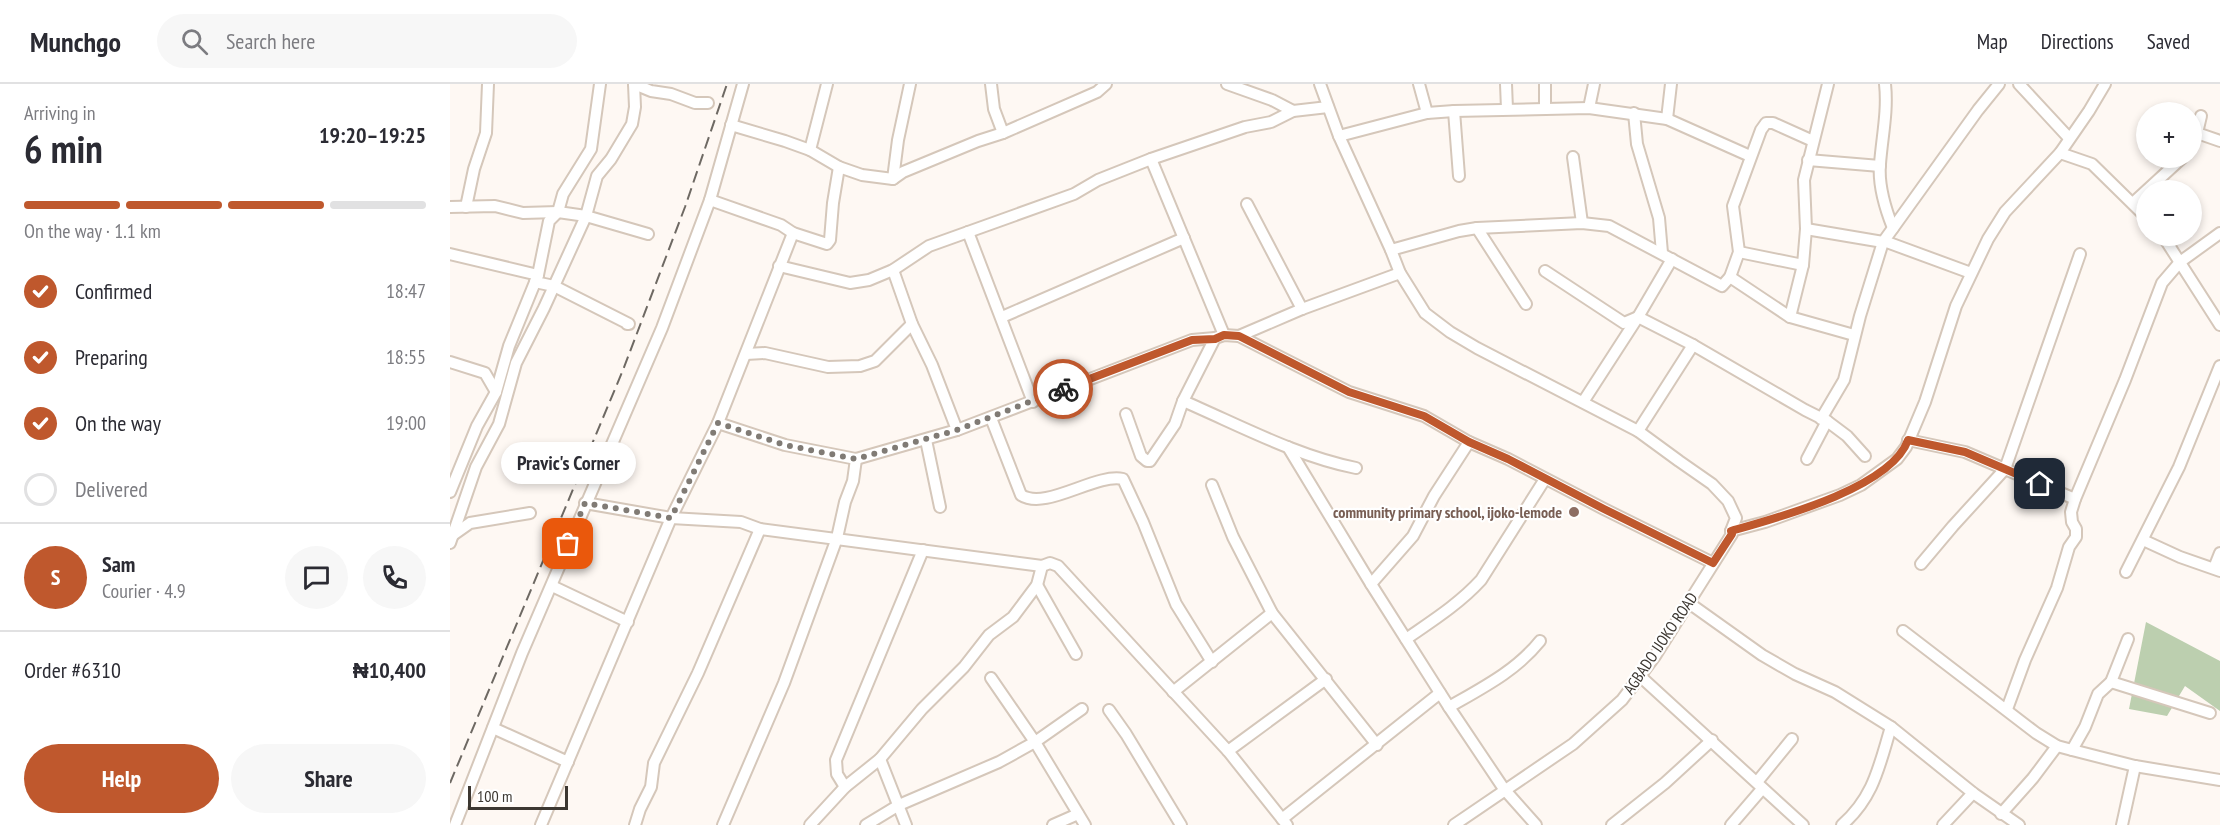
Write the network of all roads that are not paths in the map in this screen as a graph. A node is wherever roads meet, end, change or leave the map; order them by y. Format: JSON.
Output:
{"nodes":[{"id":1,"x":488,"y":84,"type":"edge"},
{"id":2,"x":600,"y":84,"type":"edge"},
{"id":3,"x":634,"y":84,"type":"edge"},
{"id":4,"x":743,"y":84,"type":"edge"},
{"id":5,"x":827,"y":84,"type":"edge"},
{"id":6,"x":910,"y":84,"type":"edge"},
{"id":7,"x":991,"y":84,"type":"edge"},
{"id":8,"x":1106,"y":84,"type":"edge"},
{"id":9,"x":1227,"y":84,"type":"edge"},
{"id":10,"x":1320,"y":84,"type":"edge"},
{"id":11,"x":1419,"y":84,"type":"edge"},
{"id":12,"x":1506,"y":84,"type":"edge"},
{"id":13,"x":1545,"y":84,"type":"edge"},
{"id":14,"x":1594,"y":84,"type":"edge"},
{"id":15,"x":1671,"y":84,"type":"edge"},
{"id":16,"x":1828,"y":84,"type":"edge"},
{"id":17,"x":1999,"y":84,"type":"edge"},
{"id":18,"x":2019,"y":84,"type":"edge"},
{"id":19,"x":2105,"y":84,"type":"edge"},
{"id":20,"x":1888,"y":87,"type":"edge"},
{"id":21,"x":708,"y":103,"type":"dead end"},
{"id":22,"x":1328,"y":107,"type":"junction"},
{"id":23,"x":1545,"y":108,"type":"junction"},
{"id":24,"x":1589,"y":108,"type":"junction"},
{"id":25,"x":1507,"y":109,"type":"junction"},
{"id":26,"x":1293,"y":111,"type":"junction"},
{"id":27,"x":1454,"y":111,"type":"junction"},
{"id":28,"x":1427,"y":113,"type":"junction"},
{"id":29,"x":1634,"y":113,"type":"junction"},
{"id":30,"x":1667,"y":119,"type":"junction"},
{"id":31,"x":731,"y":125,"type":"junction"},
{"id":32,"x":1003,"y":133,"type":"junction"},
{"id":33,"x":2202,"y":134,"type":"edge"},
{"id":34,"x":1339,"y":135,"type":"junction"},
{"id":35,"x":2069,"y":138,"type":"junction"},
{"id":36,"x":1813,"y":141,"type":"junction"},
{"id":37,"x":2220,"y":141,"type":"edge"},
{"id":38,"x":810,"y":150,"type":"junction"},
{"id":39,"x":2060,"y":153,"type":"junction"},
{"id":40,"x":1750,"y":156,"type":"junction"},
{"id":41,"x":1573,"y":157,"type":"dead end"},
{"id":42,"x":1151,"y":159,"type":"junction"},
{"id":43,"x":1808,"y":160,"type":"junction"},
{"id":44,"x":839,"y":166,"type":"junction"},
{"id":45,"x":1880,"y":166,"type":"junction"},
{"id":46,"x":2171,"y":168,"type":"edge"},
{"id":47,"x":1459,"y":176,"type":"dead end"},
{"id":48,"x":893,"y":179,"type":"junction"},
{"id":49,"x":711,"y":200,"type":"junction"},
{"id":50,"x":2133,"y":203,"type":"junction"},
{"id":51,"x":1247,"y":204,"type":"dead end"},
{"id":52,"x":2136,"y":206,"type":"edge"},
{"id":53,"x":450,"y":207,"type":"edge"},
{"id":54,"x":466,"y":207,"type":"junction"},
{"id":55,"x":535,"y":212,"type":"junction"},
{"id":56,"x":558,"y":212,"type":"junction"},
{"id":57,"x":586,"y":216,"type":"junction"},
{"id":58,"x":549,"y":221,"type":"junction"},
{"id":59,"x":1582,"y":223,"type":"junction"},
{"id":60,"x":1477,"y":228,"type":"junction"},
{"id":61,"x":1893,"y":228,"type":"junction"},
{"id":62,"x":1806,"y":229,"type":"junction"},
{"id":63,"x":968,"y":232,"type":"junction"},
{"id":64,"x":793,"y":233,"type":"junction"},
{"id":65,"x":2220,"y":233,"type":"edge"},
{"id":66,"x":648,"y":234,"type":"dead end"},
{"id":67,"x":1184,"y":238,"type":"junction"},
{"id":68,"x":1883,"y":242,"type":"junction"},
{"id":69,"x":2170,"y":246,"type":"edge"},
{"id":70,"x":1391,"y":250,"type":"junction"},
{"id":71,"x":1739,"y":252,"type":"junction"},
{"id":72,"x":1662,"y":253,"type":"junction"},
{"id":73,"x":450,"y":254,"type":"edge"},
{"id":74,"x":2080,"y":254,"type":"dead end"},
{"id":75,"x":1672,"y":259,"type":"junction"},
{"id":76,"x":2180,"y":262,"type":"junction"},
{"id":77,"x":1803,"y":265,"type":"junction"},
{"id":78,"x":779,"y":266,"type":"junction"},
{"id":79,"x":893,"y":270,"type":"junction"},
{"id":80,"x":1545,"y":271,"type":"dead end"},
{"id":81,"x":1400,"y":273,"type":"junction"},
{"id":82,"x":1971,"y":273,"type":"junction"},
{"id":83,"x":1730,"y":277,"type":"junction"},
{"id":84,"x":536,"y":278,"type":"junction"},
{"id":85,"x":554,"y":286,"type":"junction"},
{"id":86,"x":1526,"y":304,"type":"dead end"},
{"id":87,"x":1302,"y":309,"type":"junction"},
{"id":88,"x":1790,"y":316,"type":"junction"},
{"id":89,"x":1002,"y":317,"type":"junction"},
{"id":90,"x":1638,"y":317,"type":"junction"},
{"id":91,"x":627,"y":324,"type":"dead end"},
{"id":92,"x":912,"y":324,"type":"junction"},
{"id":93,"x":2220,"y":325,"type":"edge"},
{"id":94,"x":1854,"y":335,"type":"junction"},
{"id":95,"x":1239,"y":336,"type":"junction"},
{"id":96,"x":1220,"y":337,"type":"junction"},
{"id":97,"x":1693,"y":345,"type":"junction"},
{"id":98,"x":746,"y":354,"type":"junction"},
{"id":99,"x":450,"y":362,"type":"edge"},
{"id":100,"x":2220,"y":366,"type":"edge"},
{"id":101,"x":499,"y":368,"type":"junction"},
{"id":102,"x":496,"y":392,"type":"junction"},
{"id":103,"x":1183,"y":401,"type":"junction"},
{"id":104,"x":1033,"y":402,"type":"junction"},
{"id":105,"x":1583,"y":402,"type":"junction"},
{"id":106,"x":1126,"y":414,"type":"dead end"},
{"id":107,"x":991,"y":418,"type":"junction"},
{"id":108,"x":1824,"y":420,"type":"junction"},
{"id":109,"x":718,"y":423,"type":"junction"},
{"id":110,"x":957,"y":430,"type":"junction"},
{"id":111,"x":1638,"y":431,"type":"junction"},
{"id":112,"x":926,"y":440,"type":"junction"},
{"id":113,"x":1908,"y":440,"type":"junction"},
{"id":114,"x":1469,"y":442,"type":"junction"},
{"id":115,"x":1288,"y":447,"type":"junction"},
{"id":116,"x":1865,"y":456,"type":"dead end"},
{"id":117,"x":856,"y":459,"type":"junction"},
{"id":118,"x":1807,"y":459,"type":"dead end"},
{"id":119,"x":1356,"y":468,"type":"dead end"},
{"id":120,"x":2005,"y":469,"type":"junction"},
{"id":121,"x":1545,"y":479,"type":"junction"},
{"id":122,"x":1212,"y":485,"type":"dead end"},
{"id":123,"x":450,"y":492,"type":"edge"},
{"id":124,"x":2075,"y":499,"type":"junction"},
{"id":125,"x":585,"y":503,"type":"junction"},
{"id":126,"x":940,"y":507,"type":"dead end"},
{"id":127,"x":530,"y":513,"type":"dead end"},
{"id":128,"x":671,"y":518,"type":"junction"},
{"id":129,"x":760,"y":528,"type":"junction"},
{"id":130,"x":1731,"y":531,"type":"junction"},
{"id":131,"x":451,"y":538,"type":"edge"},
{"id":132,"x":837,"y":538,"type":"junction"},
{"id":133,"x":2143,"y":540,"type":"junction"},
{"id":134,"x":923,"y":550,"type":"junction"},
{"id":135,"x":2220,"y":553,"type":"edge"},
{"id":136,"x":1713,"y":563,"type":"junction"},
{"id":137,"x":1922,"y":564,"type":"dead end"},
{"id":138,"x":1042,"y":566,"type":"junction"},
{"id":139,"x":2217,"y":569,"type":"edge"},
{"id":140,"x":2126,"y":572,"type":"dead end"},
{"id":141,"x":1371,"y":584,"type":"junction"},
{"id":142,"x":1037,"y":585,"type":"junction"},
{"id":143,"x":552,"y":586,"type":"junction"},
{"id":144,"x":1689,"y":603,"type":"junction"},
{"id":145,"x":1272,"y":613,"type":"junction"},
{"id":146,"x":628,"y":622,"type":"junction"},
{"id":147,"x":1903,"y":631,"type":"dead end"},
{"id":148,"x":1406,"y":639,"type":"junction"},
{"id":149,"x":2128,"y":639,"type":"dead end"},
{"id":150,"x":1540,"y":641,"type":"dead end"},
{"id":151,"x":1076,"y":654,"type":"dead end"},
{"id":152,"x":1212,"y":662,"type":"junction"},
{"id":153,"x":1641,"y":677,"type":"junction"},
{"id":154,"x":991,"y":678,"type":"dead end"},
{"id":155,"x":1326,"y":679,"type":"junction"},
{"id":156,"x":2111,"y":682,"type":"junction"},
{"id":157,"x":1173,"y":692,"type":"junction"},
{"id":158,"x":1440,"y":693,"type":"junction"},
{"id":159,"x":1449,"y":707,"type":"junction"},
{"id":160,"x":1082,"y":709,"type":"dead end"},
{"id":161,"x":2007,"y":709,"type":"junction"},
{"id":162,"x":1109,"y":710,"type":"dead end"},
{"id":163,"x":2210,"y":713,"type":"dead end"},
{"id":164,"x":1891,"y":727,"type":"junction"},
{"id":165,"x":493,"y":728,"type":"junction"},
{"id":166,"x":1792,"y":739,"type":"dead end"},
{"id":167,"x":1712,"y":740,"type":"junction"},
{"id":168,"x":1035,"y":742,"type":"junction"},
{"id":169,"x":1377,"y":745,"type":"junction"},
{"id":170,"x":2057,"y":746,"type":"junction"},
{"id":171,"x":2072,"y":750,"type":"junction"},
{"id":172,"x":1228,"y":751,"type":"junction"},
{"id":173,"x":880,"y":759,"type":"junction"},
{"id":174,"x":568,"y":762,"type":"junction"},
{"id":175,"x":2135,"y":766,"type":"junction"},
{"id":176,"x":2220,"y":780,"type":"edge"},
{"id":177,"x":1759,"y":785,"type":"junction"},
{"id":178,"x":844,"y":787,"type":"junction"},
{"id":179,"x":1504,"y":789,"type":"junction"},
{"id":180,"x":1973,"y":793,"type":"junction"},
{"id":181,"x":898,"y":805,"type":"junction"},
{"id":182,"x":1078,"y":814,"type":"junction"},
{"id":183,"x":2001,"y":814,"type":"junction"},
{"id":184,"x":1285,"y":822,"type":"edge"},
{"id":185,"x":455,"y":825,"type":"edge"},
{"id":186,"x":541,"y":825,"type":"edge"},
{"id":187,"x":636,"y":825,"type":"edge"},
{"id":188,"x":723,"y":825,"type":"edge"},
{"id":189,"x":810,"y":825,"type":"edge"},
{"id":190,"x":866,"y":825,"type":"edge"},
{"id":191,"x":906,"y":825,"type":"edge"},
{"id":192,"x":1053,"y":825,"type":"edge"},
{"id":193,"x":1085,"y":825,"type":"edge"},
{"id":194,"x":1181,"y":825,"type":"edge"},
{"id":195,"x":1454,"y":825,"type":"edge"},
{"id":196,"x":1536,"y":825,"type":"edge"},
{"id":197,"x":1612,"y":825,"type":"edge"},
{"id":198,"x":1731,"y":825,"type":"edge"},
{"id":199,"x":1803,"y":825,"type":"edge"},
{"id":200,"x":1842,"y":825,"type":"edge"},
{"id":201,"x":1943,"y":825,"type":"edge"},
{"id":202,"x":2019,"y":825,"type":"edge"},
{"id":203,"x":2122,"y":825,"type":"edge"}],
"edges":[{"from":1,"to":54,"type":"street"},
{"from":2,"to":56,"type":"street"},
{"from":3,"to":21,"type":"street"},
{"from":3,"to":57,"type":"street"},
{"from":4,"to":31,"type":"street"},
{"from":5,"to":38,"type":"street"},
{"from":6,"to":48,"type":"street"},
{"from":7,"to":32,"type":"street"},
{"from":8,"to":32,"type":"street"},
{"from":9,"to":26,"type":"street"},
{"from":10,"to":22,"type":"street"},
{"from":11,"to":28,"type":"street"},
{"from":12,"to":25,"type":"street"},
{"from":13,"to":23,"type":"street"},
{"from":14,"to":24,"type":"street"},
{"from":15,"to":30,"type":"street"},
{"from":16,"to":36,"type":"street"},
{"from":17,"to":61,"type":"street"},
{"from":18,"to":35,"type":"street"},
{"from":19,"to":35,"type":"street"},
{"from":20,"to":45,"type":"street"},
{"from":22,"to":26,"type":"street"},
{"from":22,"to":34,"type":"street"},
{"from":23,"to":24,"type":"street"},
{"from":23,"to":25,"type":"street"},
{"from":24,"to":29,"type":"street"},
{"from":25,"to":27,"type":"street"},
{"from":26,"to":42,"type":"street"},
{"from":27,"to":28,"type":"street"},
{"from":27,"to":47,"type":"street"},
{"from":28,"to":34,"type":"street"},
{"from":29,"to":30,"type":"street"},
{"from":29,"to":72,"type":"street"},
{"from":30,"to":40,"type":"street"},
{"from":31,"to":38,"type":"street"},
{"from":31,"to":49,"type":"street"},
{"from":32,"to":48,"type":"street"},
{"from":33,"to":37,"type":"street"},
{"from":34,"to":70,"type":"street"},
{"from":35,"to":39,"type":"street"},
{"from":36,"to":40,"type":"street"},
{"from":36,"to":43,"type":"street"},
{"from":38,"to":44,"type":"street"},
{"from":39,"to":50,"type":"street"},
{"from":39,"to":82,"type":"street"},
{"from":40,"to":71,"type":"street"},
{"from":41,"to":59,"type":"street"},
{"from":42,"to":63,"type":"street"},
{"from":42,"to":67,"type":"street"},
{"from":43,"to":45,"type":"street"},
{"from":43,"to":62,"type":"street"},
{"from":44,"to":48,"type":"street"},
{"from":44,"to":64,"type":"street"},
{"from":45,"to":61,"type":"street"},
{"from":46,"to":50,"type":"street"},
{"from":49,"to":64,"type":"street"},
{"from":49,"to":125,"type":"street"},
{"from":50,"to":52,"type":"street"},
{"from":51,"to":87,"type":"street"},
{"from":53,"to":54,"type":"street"},
{"from":54,"to":55,"type":"street"},
{"from":55,"to":56,"type":"street"},
{"from":55,"to":58,"type":"street"},
{"from":56,"to":57,"type":"street"},
{"from":56,"to":58,"type":"street"},
{"from":57,"to":66,"type":"street"},
{"from":57,"to":85,"type":"street"},
{"from":58,"to":84,"type":"street"},
{"from":59,"to":60,"type":"street"},
{"from":59,"to":72,"type":"street"},
{"from":60,"to":70,"type":"street"},
{"from":60,"to":86,"type":"street"},
{"from":61,"to":68,"type":"street"},
{"from":62,"to":68,"type":"street"},
{"from":62,"to":77,"type":"street"},
{"from":63,"to":79,"type":"street"},
{"from":63,"to":89,"type":"street"},
{"from":64,"to":78,"type":"street"},
{"from":65,"to":76,"type":"street"},
{"from":67,"to":89,"type":"street"},
{"from":67,"to":96,"type":"street"},
{"from":68,"to":82,"type":"street"},
{"from":68,"to":94,"type":"street"},
{"from":69,"to":76,"type":"street"},
{"from":70,"to":81,"type":"street"},
{"from":71,"to":77,"type":"street"},
{"from":71,"to":83,"type":"street"},
{"from":72,"to":75,"type":"street"},
{"from":73,"to":84,"type":"street"},
{"from":74,"to":120,"type":"street"},
{"from":75,"to":83,"type":"street"},
{"from":75,"to":90,"type":"street"},
{"from":76,"to":93,"type":"street"},
{"from":76,"to":124,"type":"street"},
{"from":77,"to":88,"type":"street"},
{"from":78,"to":79,"type":"street"},
{"from":78,"to":98,"type":"street"},
{"from":79,"to":92,"type":"street"},
{"from":80,"to":90,"type":"street"},
{"from":81,"to":87,"type":"street"},
{"from":81,"to":105,"type":"street"},
{"from":82,"to":113,"type":"street"},
{"from":83,"to":88,"type":"street"},
{"from":84,"to":85,"type":"street"},
{"from":84,"to":101,"type":"street"},
{"from":85,"to":91,"type":"street"},
{"from":85,"to":101,"type":"street"},
{"from":87,"to":95,"type":"street"},
{"from":88,"to":94,"type":"street"},
{"from":89,"to":104,"type":"street"},
{"from":90,"to":97,"type":"street"},
{"from":90,"to":105,"type":"street"},
{"from":92,"to":98,"type":"street"},
{"from":92,"to":110,"type":"street"},
{"from":94,"to":108,"type":"street"},
{"from":95,"to":96,"type":"street"},
{"from":95,"to":114,"type":"street"},
{"from":96,"to":103,"type":"street"},
{"from":96,"to":104,"type":"street"},
{"from":97,"to":108,"type":"street"},
{"from":97,"to":111,"type":"street"},
{"from":98,"to":109,"type":"street"},
{"from":99,"to":101,"type":"street"},
{"from":100,"to":133,"type":"street"},
{"from":101,"to":102,"type":"street"},
{"from":101,"to":102,"type":"street"},
{"from":101,"to":131,"type":"street"},
{"from":102,"to":123,"type":"street"},
{"from":103,"to":106,"type":"street"},
{"from":103,"to":115,"type":"street"},
{"from":104,"to":107,"type":"street"},
{"from":105,"to":111,"type":"street"},
{"from":107,"to":110,"type":"street"},
{"from":107,"to":152,"type":"street"},
{"from":108,"to":116,"type":"street"},
{"from":108,"to":118,"type":"street"},
{"from":109,"to":117,"type":"street"},
{"from":109,"to":128,"type":"street"},
{"from":110,"to":112,"type":"street"},
{"from":111,"to":130,"type":"street"},
{"from":112,"to":117,"type":"street"},
{"from":112,"to":126,"type":"street"},
{"from":113,"to":120,"type":"street"},
{"from":113,"to":130,"type":"street"},
{"from":114,"to":121,"type":"street"},
{"from":114,"to":141,"type":"street"},
{"from":115,"to":119,"type":"street"},
{"from":115,"to":141,"type":"street"},
{"from":117,"to":132,"type":"street"},
{"from":120,"to":124,"type":"street"},
{"from":120,"to":137,"type":"street"},
{"from":121,"to":136,"type":"street"},
{"from":121,"to":148,"type":"street"},
{"from":122,"to":145,"type":"street"},
{"from":124,"to":161,"type":"street"},
{"from":125,"to":128,"type":"street"},
{"from":125,"to":143,"type":"street"},
{"from":127,"to":131,"type":"street"},
{"from":128,"to":129,"type":"street"},
{"from":128,"to":146,"type":"street"},
{"from":129,"to":132,"type":"street"},
{"from":129,"to":187,"type":"street"},
{"from":130,"to":136,"type":"street","name":"AGBADO IJOKO ROAD"},
{"from":132,"to":134,"type":"street"},
{"from":132,"to":188,"type":"street"},
{"from":133,"to":139,"type":"street"},
{"from":133,"to":140,"type":"street"},
{"from":134,"to":138,"type":"street"},
{"from":134,"to":178,"type":"street"},
{"from":135,"to":139,"type":"street"},
{"from":136,"to":144,"type":"street","name":"AGBADO IJOKO ROAD"},
{"from":138,"to":142,"type":"street"},
{"from":138,"to":157,"type":"street"},
{"from":141,"to":148,"type":"street"},
{"from":142,"to":151,"type":"street"},
{"from":142,"to":173,"type":"street"},
{"from":143,"to":146,"type":"street"},
{"from":143,"to":165,"type":"street"},
{"from":144,"to":153,"type":"street","name":"AGBADO IJOKO ROAD"},
{"from":144,"to":164,"type":"street"},
{"from":145,"to":152,"type":"street"},
{"from":145,"to":155,"type":"street"},
{"from":146,"to":174,"type":"street"},
{"from":147,"to":161,"type":"street"},
{"from":148,"to":158,"type":"street"},
{"from":149,"to":156,"type":"street"},
{"from":150,"to":159,"type":"street"},
{"from":152,"to":157,"type":"street"},
{"from":153,"to":167,"type":"street"},
{"from":153,"to":179,"type":"street","name":"AGBADO IJOKO ROAD"},
{"from":154,"to":168,"type":"street"},
{"from":155,"to":169,"type":"street"},
{"from":155,"to":172,"type":"street"},
{"from":156,"to":163,"type":"street"},
{"from":156,"to":171,"type":"street"},
{"from":157,"to":172,"type":"street"},
{"from":158,"to":159,"type":"street"},
{"from":158,"to":169,"type":"street"},
{"from":159,"to":179,"type":"street"},
{"from":160,"to":168,"type":"street"},
{"from":161,"to":170,"type":"street"},
{"from":162,"to":194,"type":"street"},
{"from":164,"to":180,"type":"street"},
{"from":164,"to":200,"type":"street"},
{"from":165,"to":174,"type":"street"},
{"from":165,"to":185,"type":"street"},
{"from":166,"to":177,"type":"street"},
{"from":167,"to":177,"type":"street"},
{"from":167,"to":197,"type":"street"},
{"from":168,"to":181,"type":"street"},
{"from":168,"to":182,"type":"street"},
{"from":169,"to":184,"type":"street"},
{"from":170,"to":171,"type":"street"},
{"from":170,"to":183,"type":"street"},
{"from":171,"to":175,"type":"street"},
{"from":172,"to":184,"type":"street"},
{"from":173,"to":178,"type":"street"},
{"from":173,"to":181,"type":"street"},
{"from":174,"to":186,"type":"street"},
{"from":175,"to":176,"type":"street"},
{"from":175,"to":203,"type":"street"},
{"from":177,"to":198,"type":"street"},
{"from":177,"to":199,"type":"street"},
{"from":178,"to":189,"type":"street"},
{"from":179,"to":195,"type":"street","name":"AGBADO IJOKO ROAD"},
{"from":179,"to":196,"type":"street"},
{"from":180,"to":183,"type":"street"},
{"from":180,"to":201,"type":"street"},
{"from":181,"to":190,"type":"street"},
{"from":181,"to":191,"type":"street"},
{"from":182,"to":192,"type":"street"},
{"from":182,"to":193,"type":"street"},
{"from":183,"to":202,"type":"street"}]}
